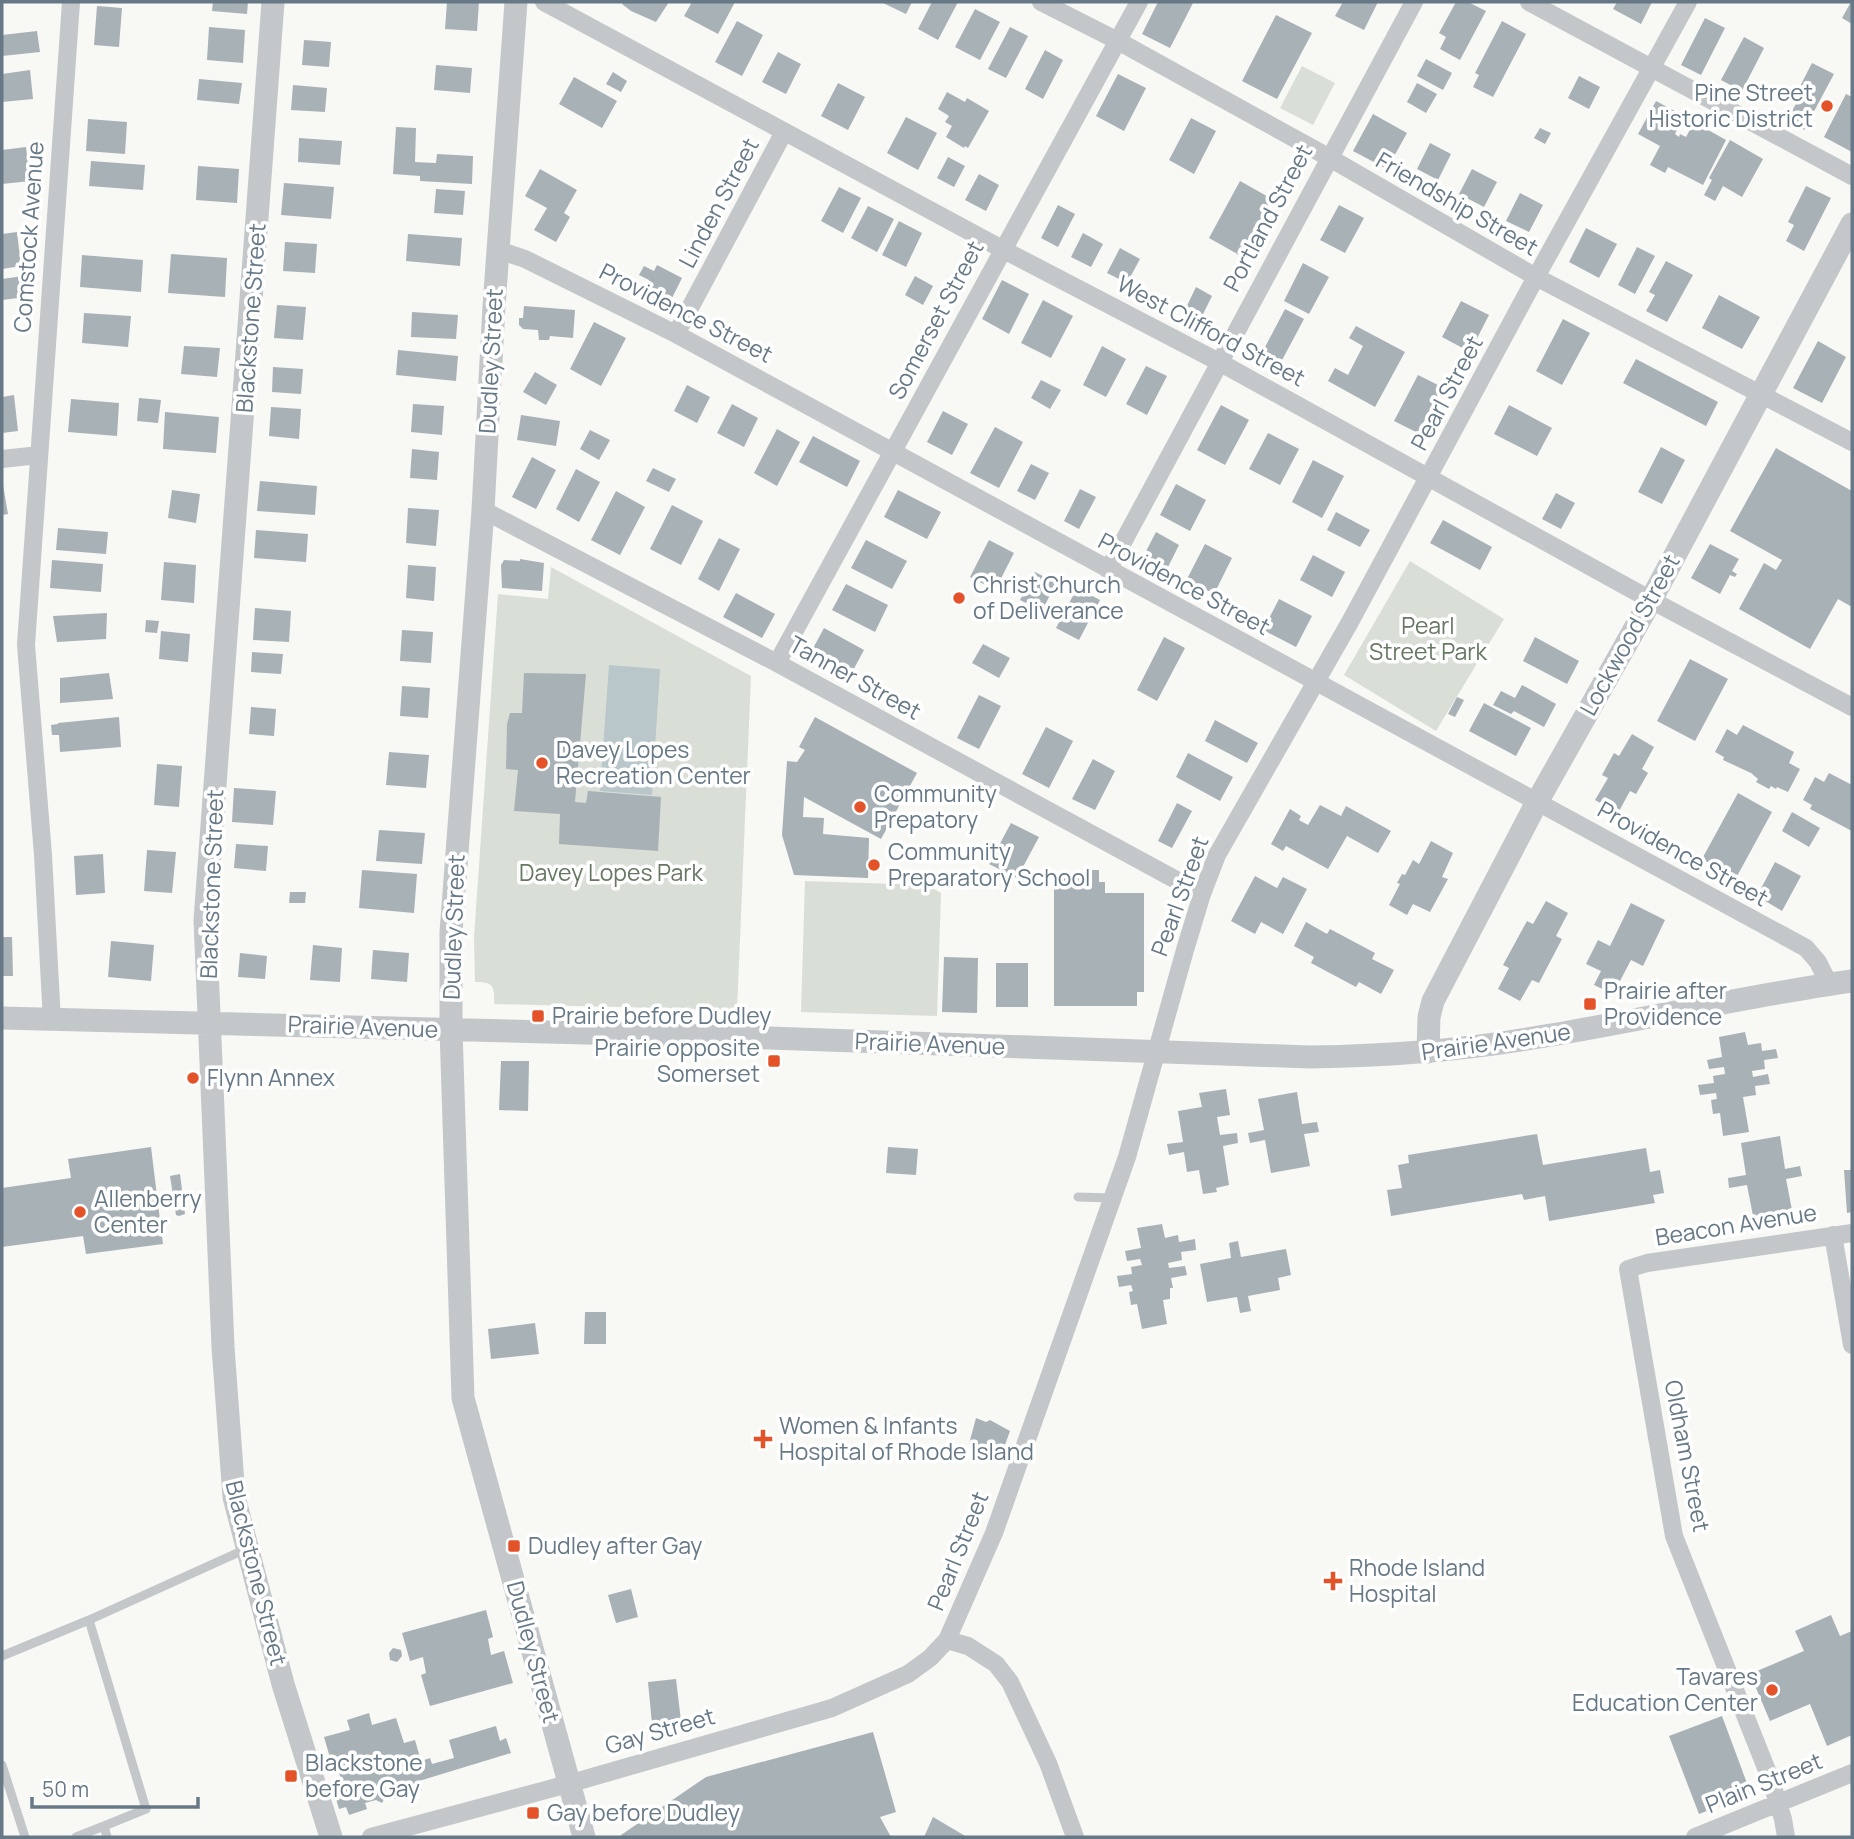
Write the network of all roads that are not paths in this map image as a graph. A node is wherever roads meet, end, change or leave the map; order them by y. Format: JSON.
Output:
{"nodes":[{"id":1,"x":71,"y":2,"type":"edge"},
{"id":2,"x":273,"y":2,"type":"edge"},
{"id":3,"x":516,"y":2,"type":"edge"},
{"id":4,"x":544,"y":2,"type":"edge"},
{"id":5,"x":1041,"y":2,"type":"edge"},
{"id":6,"x":1139,"y":2,"type":"edge"},
{"id":7,"x":1414,"y":2,"type":"edge"},
{"id":8,"x":1530,"y":2,"type":"edge"},
{"id":9,"x":1688,"y":2,"type":"edge"},
{"id":10,"x":1118,"y":41,"type":"junction"},
{"id":11,"x":1652,"y":67,"type":"junction"},
{"id":12,"x":784,"y":132,"type":"junction"},
{"id":13,"x":1328,"y":157,"type":"junction"},
{"id":14,"x":1852,"y":176,"type":"edge"},
{"id":15,"x":1852,"y":224,"type":"edge"},
{"id":16,"x":1002,"y":249,"type":"junction"},
{"id":17,"x":498,"y":250,"type":"junction"},
{"id":18,"x":1536,"y":277,"type":"junction"},
{"id":19,"x":676,"y":334,"type":"junction"},
{"id":20,"x":1219,"y":362,"type":"junction"},
{"id":21,"x":1761,"y":393,"type":"junction"},
{"id":22,"x":1852,"y":442,"type":"edge"},
{"id":23,"x":893,"y":452,"type":"junction"},
{"id":24,"x":39,"y":455,"type":"junction"},
{"id":25,"x":2,"y":459,"type":"edge"},
{"id":26,"x":1430,"y":478,"type":"junction"},
{"id":27,"x":482,"y":510,"type":"junction"},
{"id":28,"x":1108,"y":570,"type":"junction"},
{"id":29,"x":1651,"y":600,"type":"junction"},
{"id":30,"x":777,"y":663,"type":"junction"},
{"id":31,"x":1317,"y":683,"type":"junction"},
{"id":32,"x":1852,"y":707,"type":"edge"},
{"id":33,"x":1537,"y":802,"type":"junction"},
{"id":34,"x":1202,"y":894,"type":"junction"},
{"id":35,"x":1852,"y":981,"type":"edge"},
{"id":36,"x":1829,"y":984,"type":"junction"},
{"id":37,"x":2,"y":1018,"type":"edge"},
{"id":38,"x":52,"y":1020,"type":"junction"},
{"id":39,"x":209,"y":1022,"type":"junction"},
{"id":40,"x":451,"y":1029,"type":"junction"},
{"id":41,"x":1156,"y":1051,"type":"junction"},
{"id":42,"x":1428,"y":1052,"type":"junction"},
{"id":43,"x":1078,"y":1197,"type":"dead end"},
{"id":44,"x":1112,"y":1198,"type":"junction"},
{"id":45,"x":1852,"y":1233,"type":"edge"},
{"id":46,"x":1833,"y":1235,"type":"junction"},
{"id":47,"x":1628,"y":1269,"type":"joint"},
{"id":48,"x":1852,"y":1345,"type":"edge"},
{"id":49,"x":246,"y":1549,"type":"junction"},
{"id":50,"x":89,"y":1620,"type":"junction"},
{"id":51,"x":947,"y":1640,"type":"junction"},
{"id":52,"x":2,"y":1656,"type":"edge"},
{"id":53,"x":2,"y":1765,"type":"edge"},
{"id":54,"x":1852,"y":1773,"type":"edge"},
{"id":55,"x":569,"y":1784,"type":"junction"},
{"id":56,"x":1778,"y":1804,"type":"junction"},
{"id":57,"x":104,"y":1826,"type":"junction"},
{"id":58,"x":25,"y":1837,"type":"edge"},
{"id":59,"x":76,"y":1837,"type":"edge"},
{"id":60,"x":107,"y":1837,"type":"edge"},
{"id":61,"x":331,"y":1837,"type":"edge"},
{"id":62,"x":372,"y":1837,"type":"edge"},
{"id":63,"x":584,"y":1837,"type":"edge"},
{"id":64,"x":1075,"y":1837,"type":"edge"},
{"id":65,"x":1695,"y":1837,"type":"edge"},
{"id":66,"x":1786,"y":1837,"type":"edge"}],
"edges":[{"from":1,"to":24,"type":"street","name":"Comstock Avenue"},
{"from":2,"to":39,"type":"street","name":"Blackstone Street"},
{"from":3,"to":17,"type":"street","name":"Dudley Street"},
{"from":4,"to":12,"type":"street","name":"West Clifford Street"},
{"from":5,"to":10,"type":"street","name":"Friendship Street"},
{"from":6,"to":10,"type":"street","name":"Somerset Street"},
{"from":7,"to":13,"type":"street","name":"Portland Street"},
{"from":8,"to":11,"type":"street"},
{"from":9,"to":11,"type":"street","name":"Pearl Street"},
{"from":10,"to":13,"type":"street","name":"Friendship Street"},
{"from":10,"to":16,"type":"street","name":"Somerset Street"},
{"from":11,"to":14,"type":"street"},
{"from":11,"to":18,"type":"street","name":"Pearl Street"},
{"from":12,"to":16,"type":"street","name":"West Clifford Street"},
{"from":12,"to":19,"type":"street","name":"Linden Street"},
{"from":13,"to":18,"type":"street","name":"Friendship Street"},
{"from":13,"to":20,"type":"street","name":"Portland Street"},
{"from":15,"to":21,"type":"street","name":"Lockwood Street"},
{"from":16,"to":20,"type":"street","name":"West Clifford Street"},
{"from":16,"to":23,"type":"street","name":"Somerset Street"},
{"from":17,"to":19,"type":"street","name":"Providence Street"},
{"from":17,"to":27,"type":"street","name":"Dudley Street"},
{"from":18,"to":21,"type":"street","name":"Friendship Street"},
{"from":18,"to":26,"type":"street","name":"Pearl Street"},
{"from":19,"to":23,"type":"street","name":"Providence Street"},
{"from":20,"to":26,"type":"street","name":"West Clifford Street"},
{"from":20,"to":28,"type":"street","name":"Portland Street"},
{"from":21,"to":22,"type":"street","name":"Friendship Street"},
{"from":21,"to":29,"type":"street","name":"Lockwood Street"},
{"from":23,"to":28,"type":"street","name":"Providence Street"},
{"from":23,"to":30,"type":"street","name":"Somerset Street"},
{"from":24,"to":25,"type":"street"},
{"from":24,"to":38,"type":"street","name":"Comstock Avenue"},
{"from":26,"to":29,"type":"street","name":"West Clifford Street"},
{"from":26,"to":31,"type":"street","name":"Pearl Street"},
{"from":27,"to":30,"type":"street","name":"Tanner Street"},
{"from":27,"to":40,"type":"street","name":"Dudley Street"},
{"from":28,"to":31,"type":"street","name":"Providence Street"},
{"from":29,"to":32,"type":"street","name":"West Clifford Street"},
{"from":29,"to":33,"type":"street","name":"Lockwood Street"},
{"from":30,"to":34,"type":"street","name":"Tanner Street"},
{"from":31,"to":33,"type":"street","name":"Providence Street"},
{"from":31,"to":34,"type":"street","name":"Pearl Street"},
{"from":33,"to":36,"type":"street","name":"Providence Street"},
{"from":33,"to":42,"type":"street","name":"Lockwood Street"},
{"from":34,"to":41,"type":"street","name":"Pearl Street"},
{"from":35,"to":36,"type":"street","name":"Prairie Avenue"},
{"from":36,"to":42,"type":"street","name":"Prairie Avenue"},
{"from":37,"to":38,"type":"street","name":"Prairie Avenue"},
{"from":38,"to":39,"type":"street","name":"Prairie Avenue"},
{"from":39,"to":40,"type":"street","name":"Prairie Avenue"},
{"from":39,"to":49,"type":"street","name":"Blackstone Street"},
{"from":40,"to":41,"type":"street","name":"Prairie Avenue"},
{"from":40,"to":55,"type":"street","name":"Dudley Street"},
{"from":41,"to":42,"type":"street","name":"Prairie Avenue"},
{"from":41,"to":44,"type":"street","name":"Pearl Street"},
{"from":43,"to":44,"type":"lane"},
{"from":44,"to":51,"type":"street","name":"Pearl Street"},
{"from":45,"to":46,"type":"street","name":"Beacon Avenue"},
{"from":46,"to":47,"type":"street","name":"Beacon Avenue"},
{"from":46,"to":48,"type":"street"},
{"from":47,"to":56,"type":"street","name":"Oldham Street"},
{"from":49,"to":50,"type":"lane"},
{"from":49,"to":61,"type":"street","name":"Blackstone Street"},
{"from":50,"to":52,"type":"lane"},
{"from":50,"to":57,"type":"lane"},
{"from":51,"to":55,"type":"street","name":"Gay Street"},
{"from":51,"to":64,"type":"street","name":"Pearl Street"},
{"from":53,"to":58,"type":"lane"},
{"from":54,"to":56,"type":"street","name":"Plain Street"},
{"from":55,"to":62,"type":"street","name":"Gay Street"},
{"from":55,"to":63,"type":"street","name":"Dudley Street"},
{"from":56,"to":65,"type":"street","name":"Plain Street"},
{"from":56,"to":66,"type":"street","name":"Oldham Street"},
{"from":57,"to":59,"type":"lane"},
{"from":57,"to":60,"type":"lane"}]}
